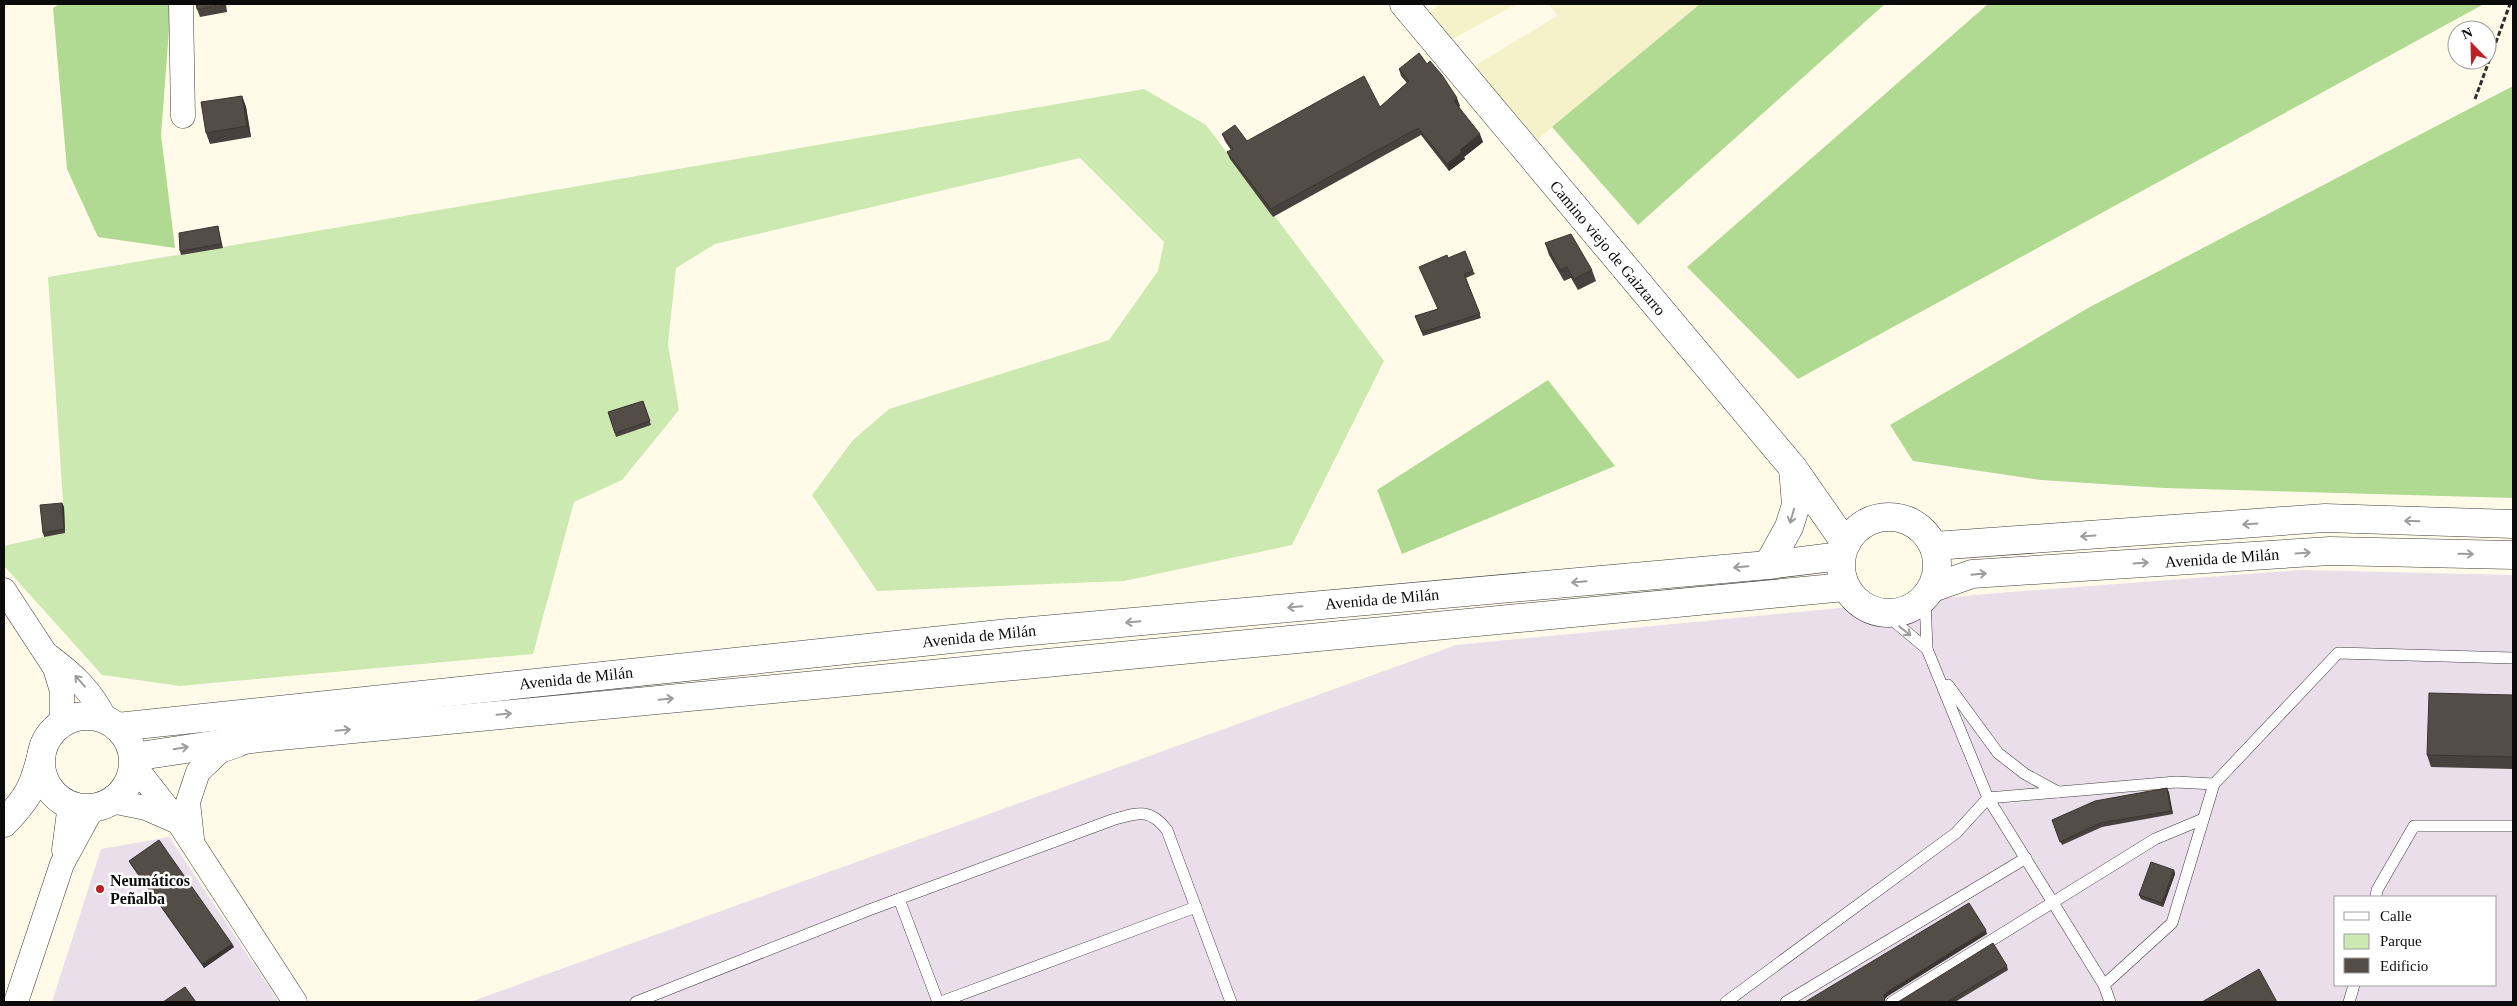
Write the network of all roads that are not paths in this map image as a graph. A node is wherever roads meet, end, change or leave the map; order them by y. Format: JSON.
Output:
{"nodes":[{"id":1,"x":181,"y":4,"type":"edge"},
{"id":2,"x":1404,"y":4,"type":"edge"},
{"id":3,"x":184,"y":116,"type":"dead end"},
{"id":4,"x":1793,"y":468,"type":"junction"},
{"id":5,"x":1812,"y":492,"type":"junction"},
{"id":6,"x":1866,"y":523,"type":"junction"},
{"id":7,"x":2513,"y":524,"type":"edge"},
{"id":8,"x":1934,"y":546,"type":"junction"},
{"id":9,"x":1843,"y":550,"type":"junction"},
{"id":10,"x":2513,"y":555,"type":"edge"},
{"id":11,"x":1768,"y":565,"type":"junction"},
{"id":12,"x":1845,"y":587,"type":"junction"},
{"id":13,"x":4,"y":590,"type":"edge"},
{"id":14,"x":1929,"y":593,"type":"junction"},
{"id":15,"x":1884,"y":613,"type":"junction"},
{"id":16,"x":1927,"y":649,"type":"junction"},
{"id":17,"x":45,"y":653,"type":"junction"},
{"id":18,"x":2513,"y":658,"type":"edge"},
{"id":19,"x":1933,"y":663,"type":"junction"},
{"id":20,"x":62,"y":723,"type":"junction"},
{"id":21,"x":111,"y":723,"type":"junction"},
{"id":22,"x":259,"y":738,"type":"junction"},
{"id":23,"x":41,"y":757,"type":"junction"},
{"id":24,"x":133,"y":760,"type":"junction"},
{"id":25,"x":2214,"y":784,"type":"junction"},
{"id":26,"x":2059,"y":792,"type":"junction"},
{"id":27,"x":1988,"y":798,"type":"junction"},
{"id":28,"x":84,"y":803,"type":"junction"},
{"id":29,"x":2203,"y":819,"type":"junction"},
{"id":30,"x":4,"y":823,"type":"edge"},
{"id":31,"x":179,"y":823,"type":"junction"},
{"id":32,"x":2513,"y":826,"type":"edge"},
{"id":33,"x":4,"y":828,"type":"edge"},
{"id":34,"x":193,"y":843,"type":"junction"},
{"id":35,"x":2026,"y":858,"type":"junction"},
{"id":36,"x":2377,"y":896,"type":"edge"},
{"id":37,"x":899,"y":899,"type":"junction"},
{"id":38,"x":2052,"y":901,"type":"junction"},
{"id":39,"x":1196,"y":907,"type":"junction"},
{"id":40,"x":2104,"y":984,"type":"junction"},
{"id":41,"x":2354,"y":986,"type":"edge"},
{"id":42,"x":16,"y":1002,"type":"edge"},
{"id":43,"x":295,"y":1002,"type":"edge"},
{"id":44,"x":636,"y":1002,"type":"edge"},
{"id":45,"x":940,"y":1002,"type":"edge"},
{"id":46,"x":1231,"y":1002,"type":"edge"},
{"id":47,"x":1726,"y":1002,"type":"edge"},
{"id":48,"x":1786,"y":1002,"type":"edge"},
{"id":49,"x":1892,"y":1002,"type":"edge"},
{"id":50,"x":2110,"y":1002,"type":"edge"},
{"id":51,"x":2349,"y":1002,"type":"edge"}],
"edges":[{"from":1,"to":3,"type":"street"},
{"from":2,"to":4,"type":"street","name":"Camino viejo de Gaiztarro"},
{"from":4,"to":5,"type":"street","name":"Camino viejo de Gaiztarro"},
{"from":4,"to":11,"type":"street","one_way":true},
{"from":5,"to":6,"type":"street","name":"Camino viejo de Gaiztarro"},
{"from":5,"to":9,"type":"street","name":"Camino viejo de Gaiztarro"},
{"from":6,"to":8,"type":"street"},
{"from":6,"to":9,"type":"street"},
{"from":7,"to":8,"type":"street","name":"Avenida de Milán","one_way":true},
{"from":8,"to":14,"type":"street"},
{"from":9,"to":11,"type":"street","name":"Avenida de Milán"},
{"from":9,"to":12,"type":"street"},
{"from":14,"to":10,"type":"street","name":"Avenida de Milán","one_way":true},
{"from":11,"to":21,"type":"street","name":"Avenida de Milán","one_way":true},
{"from":12,"to":15,"type":"street"},
{"from":22,"to":12,"type":"street","name":"Avenida de Milán","one_way":true},
{"from":13,"to":17,"type":"street"},
{"from":14,"to":15,"type":"street"},
{"from":14,"to":16,"type":"lane"},
{"from":15,"to":16,"type":"lane","one_way":true},
{"from":16,"to":19,"type":"lane"},
{"from":17,"to":20,"type":"street"},
{"from":21,"to":17,"type":"street","one_way":true},
{"from":18,"to":25,"type":"lane"},
{"from":19,"to":26,"type":"lane"},
{"from":19,"to":27,"type":"lane"},
{"from":20,"to":21,"type":"street"},
{"from":20,"to":23,"type":"street"},
{"from":21,"to":24,"type":"street"},
{"from":24,"to":22,"type":"street","name":"Avenida de Milán","one_way":true},
{"from":22,"to":34,"type":"street"},
{"from":23,"to":28,"type":"street"},
{"from":23,"to":30,"type":"street"},
{"from":24,"to":28,"type":"street"},
{"from":24,"to":31,"type":"street"},
{"from":25,"to":26,"type":"lane"},
{"from":25,"to":29,"type":"lane"},
{"from":26,"to":27,"type":"lane"},
{"from":27,"to":35,"type":"lane"},
{"from":27,"to":47,"type":"lane"},
{"from":28,"to":31,"type":"street"},
{"from":28,"to":33,"type":"street"},
{"from":28,"to":42,"type":"street"},
{"from":29,"to":38,"type":"lane"},
{"from":29,"to":40,"type":"lane"},
{"from":31,"to":34,"type":"street"},
{"from":32,"to":36,"type":"lane"},
{"from":34,"to":43,"type":"street"},
{"from":35,"to":38,"type":"lane"},
{"from":35,"to":48,"type":"lane"},
{"from":37,"to":39,"type":"lane"},
{"from":37,"to":44,"type":"lane"},
{"from":37,"to":45,"type":"lane"},
{"from":38,"to":40,"type":"lane"},
{"from":38,"to":49,"type":"lane"},
{"from":39,"to":45,"type":"lane"},
{"from":39,"to":46,"type":"lane"},
{"from":40,"to":50,"type":"lane"},
{"from":41,"to":51,"type":"lane"}]}
